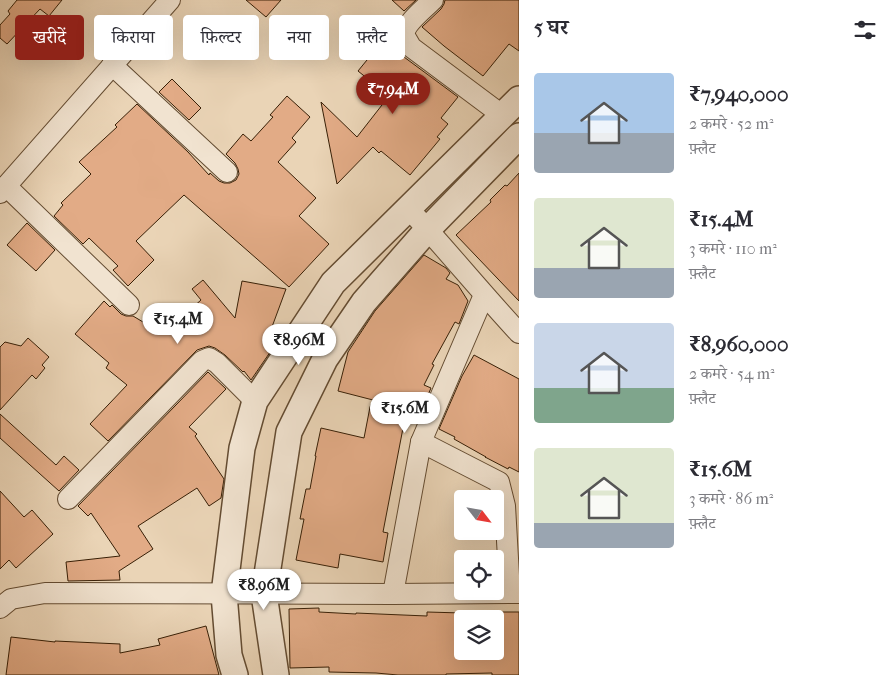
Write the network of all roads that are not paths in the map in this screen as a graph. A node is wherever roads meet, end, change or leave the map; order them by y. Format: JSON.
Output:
{"nodes":[{"id":1,"x":170,"y":0,"type":"edge"},
{"id":2,"x":433,"y":0,"type":"edge"},
{"id":3,"x":112,"y":66,"type":"junction"},
{"id":4,"x":511,"y":107,"type":"edge"},
{"id":5,"x":519,"y":136,"type":"edge"},
{"id":6,"x":228,"y":172,"type":"dead end"},
{"id":7,"x":3,"y":190,"type":"edge"},
{"id":8,"x":408,"y":208,"type":"junction"},
{"id":9,"x":428,"y":229,"type":"junction"},
{"id":10,"x":484,"y":295,"type":"junction"},
{"id":11,"x":129,"y":305,"type":"dead end"},
{"id":12,"x":519,"y":333,"type":"edge"},
{"id":13,"x":255,"y":402,"type":"junction"},
{"id":14,"x":421,"y":442,"type":"junction"},
{"id":15,"x":68,"y":499,"type":"dead end"},
{"id":16,"x":514,"y":593,"type":"edge"},
{"id":17,"x":224,"y":594,"type":"junction"},
{"id":18,"x":264,"y":594,"type":"junction"},
{"id":19,"x":393,"y":594,"type":"junction"},
{"id":20,"x":0,"y":608,"type":"edge"},
{"id":21,"x":235,"y":675,"type":"edge"},
{"id":22,"x":276,"y":675,"type":"edge"}],
"edges":[{"from":1,"to":3,"type":"street"},
{"from":2,"to":4,"type":"street"},
{"from":3,"to":6,"type":"street"},
{"from":3,"to":7,"type":"street"},
{"from":4,"to":8,"type":"street"},
{"from":5,"to":9,"type":"street"},
{"from":7,"to":11,"type":"street"},
{"from":8,"to":9,"type":"street"},
{"from":8,"to":13,"type":"street"},
{"from":9,"to":10,"type":"street"},
{"from":9,"to":18,"type":"street"},
{"from":10,"to":12,"type":"street"},
{"from":10,"to":14,"type":"street"},
{"from":13,"to":15,"type":"street"},
{"from":13,"to":17,"type":"street"},
{"from":14,"to":16,"type":"street"},
{"from":14,"to":19,"type":"street"},
{"from":16,"to":19,"type":"street"},
{"from":17,"to":18,"type":"street"},
{"from":17,"to":20,"type":"street"},
{"from":17,"to":21,"type":"street"},
{"from":18,"to":19,"type":"street"},
{"from":18,"to":22,"type":"street"}]}
